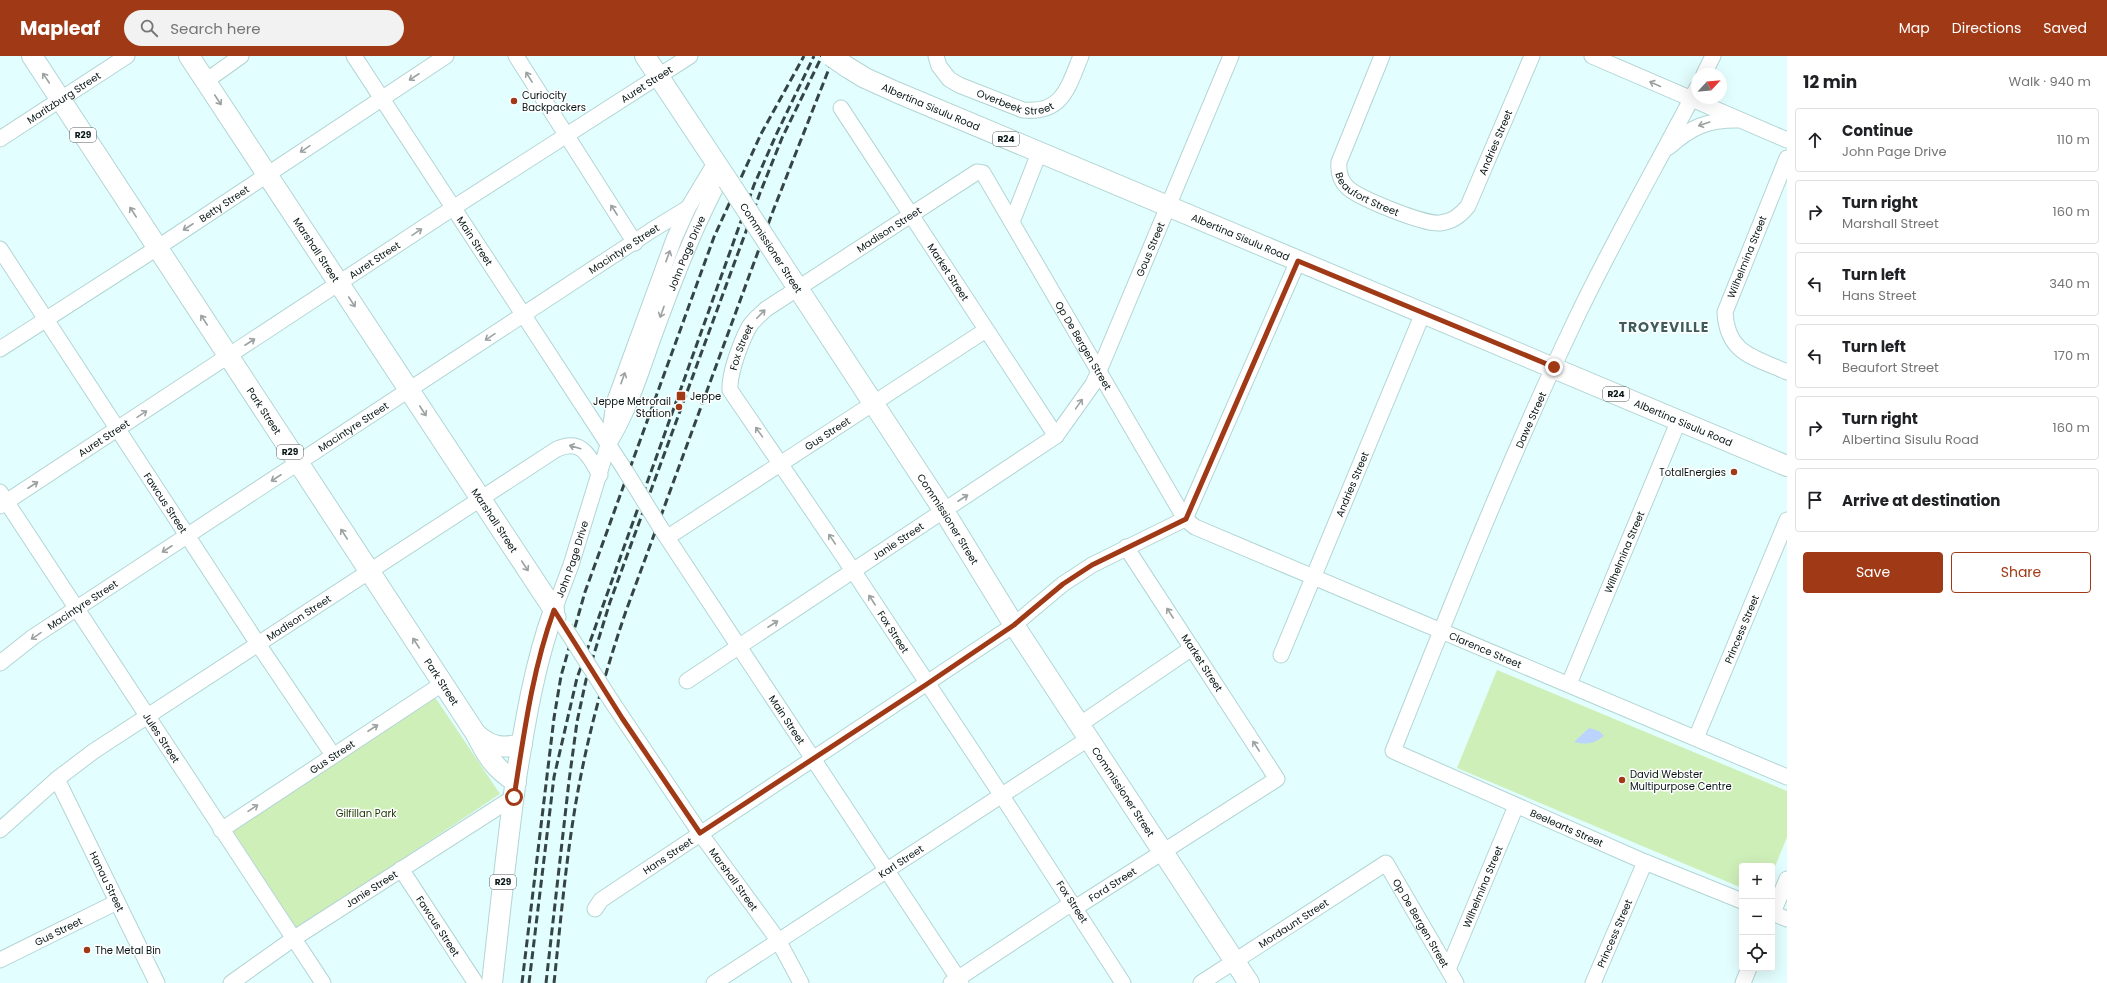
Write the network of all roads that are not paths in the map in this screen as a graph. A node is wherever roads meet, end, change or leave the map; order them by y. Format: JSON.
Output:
{"nodes":[{"id":1,"x":32,"y":56,"type":"edge"},
{"id":2,"x":128,"y":56,"type":"edge"},
{"id":3,"x":189,"y":56,"type":"edge"},
{"id":4,"x":241,"y":56,"type":"edge"},
{"id":5,"x":354,"y":56,"type":"edge"},
{"id":6,"x":446,"y":56,"type":"edge"},
{"id":7,"x":516,"y":56,"type":"edge"},
{"id":8,"x":645,"y":56,"type":"edge"},
{"id":9,"x":690,"y":56,"type":"edge"},
{"id":10,"x":936,"y":56,"type":"edge"},
{"id":11,"x":1081,"y":56,"type":"edge"},
{"id":12,"x":1231,"y":56,"type":"edge"},
{"id":13,"x":1382,"y":56,"type":"edge"},
{"id":14,"x":1532,"y":56,"type":"edge"},
{"id":15,"x":1592,"y":56,"type":"edge"},
{"id":16,"x":1713,"y":56,"type":"edge"},
{"id":17,"x":839,"y":61,"type":"edge"},
{"id":18,"x":1707,"y":68,"type":"edge"},
{"id":19,"x":658,"y":76,"type":"junction"},
{"id":20,"x":206,"y":82,"type":"junction"},
{"id":21,"x":1691,"y":92,"type":"edge"},
{"id":22,"x":381,"y":98,"type":"junction"},
{"id":23,"x":1691,"y":99,"type":"edge"},
{"id":24,"x":61,"y":100,"type":"junction"},
{"id":25,"x":1714,"y":104,"type":"edge"},
{"id":26,"x":842,"y":108,"type":"dead end"},
{"id":27,"x":1742,"y":120,"type":"junction"},
{"id":28,"x":566,"y":135,"type":"junction"},
{"id":29,"x":0,"y":139,"type":"edge"},
{"id":30,"x":1787,"y":140,"type":"edge"},
{"id":31,"x":1039,"y":153,"type":"junction"},
{"id":32,"x":1662,"y":153,"type":"junction"},
{"id":33,"x":1787,"y":158,"type":"edge"},
{"id":34,"x":981,"y":172,"type":"joint"},
{"id":35,"x":722,"y":173,"type":"junction"},
{"id":36,"x":268,"y":175,"type":"junction"},
{"id":37,"x":1169,"y":205,"type":"junction"},
{"id":38,"x":453,"y":208,"type":"junction"},
{"id":39,"x":688,"y":208,"type":"junction"},
{"id":40,"x":910,"y":214,"type":"junction"},
{"id":41,"x":1449,"y":221,"type":"joint"},
{"id":42,"x":1012,"y":222,"type":"junction"},
{"id":43,"x":635,"y":242,"type":"junction"},
{"id":44,"x":157,"y":248,"type":"junction"},
{"id":45,"x":0,"y":249,"type":"edge"},
{"id":46,"x":1298,"y":261,"type":"junction"},
{"id":47,"x":340,"y":283,"type":"junction"},
{"id":48,"x":796,"y":287,"type":"junction"},
{"id":49,"x":1423,"y":313,"type":"junction"},
{"id":50,"x":522,"y":315,"type":"junction"},
{"id":51,"x":45,"y":319,"type":"junction"},
{"id":52,"x":986,"y":330,"type":"junction"},
{"id":53,"x":0,"y":349,"type":"edge"},
{"id":54,"x":228,"y":357,"type":"junction"},
{"id":55,"x":1554,"y":367,"type":"junction"},
{"id":56,"x":1099,"y":371,"type":"junction"},
{"id":57,"x":1787,"y":372,"type":"edge"},
{"id":58,"x":410,"y":390,"type":"junction"},
{"id":59,"x":872,"y":403,"type":"junction"},
{"id":60,"x":1679,"y":420,"type":"junction"},
{"id":61,"x":118,"y":430,"type":"junction"},
{"id":62,"x":1056,"y":436,"type":"junction"},
{"id":63,"x":611,"y":449,"type":"junction"},
{"id":64,"x":781,"y":462,"type":"junction"},
{"id":65,"x":298,"y":464,"type":"junction"},
{"id":66,"x":1787,"y":466,"type":"edge"},
{"id":67,"x":600,"y":475,"type":"junction"},
{"id":68,"x":481,"y":499,"type":"junction"},
{"id":69,"x":2,"y":500,"type":"edge"},
{"id":70,"x":944,"y":511,"type":"junction"},
{"id":71,"x":1186,"y":519,"type":"junction"},
{"id":72,"x":1787,"y":520,"type":"edge"},
{"id":73,"x":665,"y":533,"type":"junction"},
{"id":74,"x":187,"y":535,"type":"junction"},
{"id":75,"x":1126,"y":547,"type":"junction"},
{"id":76,"x":369,"y":572,"type":"junction"},
{"id":77,"x":854,"y":572,"type":"junction"},
{"id":78,"x":1313,"y":577,"type":"junction"},
{"id":79,"x":76,"y":610,"type":"junction"},
{"id":80,"x":554,"y":610,"type":"junction"},
{"id":81,"x":1014,"y":625,"type":"junction"},
{"id":82,"x":1441,"y":632,"type":"junction"},
{"id":83,"x":258,"y":644,"type":"junction"},
{"id":84,"x":740,"y":646,"type":"junction"},
{"id":85,"x":1192,"y":648,"type":"junction"},
{"id":86,"x":1281,"y":656,"type":"dead end"},
{"id":87,"x":0,"y":663,"type":"edge"},
{"id":88,"x":687,"y":680,"type":"dead end"},
{"id":89,"x":442,"y":684,"type":"junction"},
{"id":90,"x":927,"y":684,"type":"junction"},
{"id":91,"x":1569,"y":684,"type":"junction"},
{"id":92,"x":147,"y":718,"type":"junction"},
{"id":93,"x":1084,"y":732,"type":"junction"},
{"id":94,"x":476,"y":734,"type":"junction"},
{"id":95,"x":1696,"y":738,"type":"junction"},
{"id":96,"x":522,"y":744,"type":"junction"},
{"id":97,"x":1393,"y":751,"type":"joint"},
{"id":98,"x":333,"y":755,"type":"junction"},
{"id":99,"x":814,"y":759,"type":"junction"},
{"id":100,"x":1787,"y":777,"type":"edge"},
{"id":101,"x":57,"y":779,"type":"junction"},
{"id":102,"x":1277,"y":779,"type":"joint"},
{"id":103,"x":515,"y":789,"type":"junction"},
{"id":104,"x":1002,"y":796,"type":"junction"},
{"id":105,"x":1516,"y":806,"type":"junction"},
{"id":106,"x":0,"y":830,"type":"edge"},
{"id":107,"x":221,"y":830,"type":"junction"},
{"id":108,"x":700,"y":833,"type":"junction"},
{"id":109,"x":1162,"y":852,"type":"junction"},
{"id":110,"x":1645,"y":862,"type":"junction"},
{"id":111,"x":1386,"y":863,"type":"joint"},
{"id":112,"x":402,"y":869,"type":"junction"},
{"id":113,"x":887,"y":871,"type":"junction"},
{"id":114,"x":1787,"y":880,"type":"edge"},
{"id":115,"x":1739,"y":900,"type":"edge"},
{"id":116,"x":117,"y":902,"type":"junction"},
{"id":117,"x":1775,"y":907,"type":"edge"},
{"id":118,"x":1075,"y":908,"type":"junction"},
{"id":119,"x":595,"y":909,"type":"dead end"},
{"id":120,"x":1775,"y":915,"type":"edge"},
{"id":121,"x":1787,"y":919,"type":"edge"},
{"id":122,"x":293,"y":939,"type":"junction"},
{"id":123,"x":778,"y":940,"type":"junction"},
{"id":124,"x":0,"y":960,"type":"edge"},
{"id":125,"x":1234,"y":961,"type":"junction"},
{"id":126,"x":1748,"y":971,"type":"edge"},
{"id":127,"x":1451,"y":978,"type":"edge"},
{"id":128,"x":484,"y":979,"type":"edge"},
{"id":129,"x":956,"y":981,"type":"edge"},
{"id":130,"x":157,"y":983,"type":"edge"},
{"id":131,"x":231,"y":983,"type":"edge"},
{"id":132,"x":322,"y":983,"type":"edge"},
{"id":133,"x":714,"y":983,"type":"edge"},
{"id":134,"x":801,"y":983,"type":"edge"},
{"id":135,"x":1124,"y":983,"type":"edge"},
{"id":136,"x":1201,"y":983,"type":"edge"},
{"id":137,"x":1248,"y":983,"type":"edge"},
{"id":138,"x":1593,"y":983,"type":"edge"},
{"id":139,"x":1743,"y":983,"type":"edge"}],
"edges":[{"from":24,"to":1,"type":"main road","number":"R29","one_way":true},
{"from":2,"to":24,"type":"street","name":"Maritzburg Street"},
{"from":3,"to":20,"type":"main road","name":"Marshall Street"},
{"from":4,"to":20,"type":"street"},
{"from":5,"to":22,"type":"street","name":"Main Street"},
{"from":6,"to":22,"type":"street","name":"Betty Street","one_way":true},
{"from":28,"to":7,"type":"street","one_way":true},
{"from":8,"to":19,"type":"main road","name":"Commissioner Street"},
{"from":9,"to":19,"type":"street","name":"Auret Street"},
{"from":10,"to":11,"type":"street","name":"Overbeek Street"},
{"from":12,"to":37,"type":"street","name":"Gous Street"},
{"from":13,"to":41,"type":"street","name":"Beaufort Street"},
{"from":14,"to":41,"type":"street","name":"Andries Street"},
{"from":21,"to":15,"type":"street","one_way":true},
{"from":16,"to":18,"type":"street"},
{"from":17,"to":31,"type":"main road","name":"Albertina Sisulu Road","number":"R24"},
{"from":19,"to":28,"type":"street","name":"Auret Street"},
{"from":19,"to":35,"type":"main road","name":"Commissioner Street"},
{"from":20,"to":36,"type":"main road","name":"Marshall Street","one_way":true},
{"from":22,"to":36,"type":"street","name":"Betty Street","one_way":true},
{"from":22,"to":38,"type":"street","name":"Main Street"},
{"from":23,"to":32,"type":"street","name":"Dawe Street"},
{"from":24,"to":29,"type":"street","name":"Maritzburg Street"},
{"from":44,"to":24,"type":"main road","name":"Park Street","number":"R29","one_way":true},
{"from":25,"to":27,"type":"street"},
{"from":26,"to":40,"type":"street","name":"Market Street"},
{"from":27,"to":30,"type":"street"},
{"from":27,"to":32,"type":"street","one_way":true},
{"from":28,"to":38,"type":"street","name":"Auret Street"},
{"from":43,"to":28,"type":"street","one_way":true},
{"from":31,"to":37,"type":"main road","name":"Albertina Sisulu Road","number":"R24"},
{"from":31,"to":42,"type":"street"},
{"from":32,"to":55,"type":"street","name":"Dawe Street"},
{"from":33,"to":57,"type":"street","name":"Wilhelmina Street"},
{"from":34,"to":40,"type":"street","name":"Madison Street"},
{"from":34,"to":42,"type":"street","name":"Op De Bergen Street"},
{"from":35,"to":39,"type":"street","name":"John Page Drive"},
{"from":35,"to":48,"type":"main road","name":"Commissioner Street","bridge":true},
{"from":35,"to":63,"type":"street","name":"John Page Drive","one_way":true},
{"from":36,"to":44,"type":"street","name":"Betty Street","one_way":true},
{"from":36,"to":47,"type":"main road","name":"Marshall Street"},
{"from":37,"to":46,"type":"main road","name":"Albertina Sisulu Road","number":"R24"},
{"from":37,"to":56,"type":"street","name":"Gous Street"},
{"from":47,"to":38,"type":"street","name":"Auret Street","one_way":true},
{"from":38,"to":50,"type":"street","name":"Main Street"},
{"from":39,"to":43,"type":"street","name":"Macintyre Street"},
{"from":63,"to":39,"type":"street","name":"John Page Drive","one_way":true},
{"from":40,"to":48,"type":"street","name":"Madison Street"},
{"from":40,"to":52,"type":"street","name":"Market Street"},
{"from":42,"to":56,"type":"street","name":"Op De Bergen Street"},
{"from":43,"to":50,"type":"street","name":"Macintyre Street"},
{"from":44,"to":51,"type":"street","name":"Betty Street"},
{"from":54,"to":44,"type":"main road","name":"Park Street","number":"R29","one_way":true},
{"from":45,"to":51,"type":"street","name":"Fawcus Street"},
{"from":46,"to":49,"type":"main road","name":"Albertina Sisulu Road","number":"R24"},
{"from":46,"to":71,"type":"street"},
{"from":54,"to":47,"type":"street","name":"Auret Street","one_way":true},
{"from":47,"to":58,"type":"main road","name":"Marshall Street","one_way":true},
{"from":48,"to":59,"type":"main road","name":"Commissioner Street"},
{"from":64,"to":48,"type":"street","name":"Fox Street","one_way":true},
{"from":49,"to":55,"type":"main road","name":"Albertina Sisulu Road","number":"R24"},
{"from":49,"to":78,"type":"street","name":"Andries Street"},
{"from":50,"to":58,"type":"street","name":"Macintyre Street","one_way":true},
{"from":50,"to":63,"type":"street","name":"Main Street"},
{"from":51,"to":53,"type":"street","name":"Betty Street"},
{"from":51,"to":61,"type":"street","name":"Fawcus Street"},
{"from":52,"to":59,"type":"street","name":"Gus Street"},
{"from":52,"to":62,"type":"street","name":"Market Street"},
{"from":61,"to":54,"type":"street","name":"Auret Street","one_way":true},
{"from":54,"to":65,"type":"main road","name":"Park Street","number":"R29"},
{"from":55,"to":60,"type":"main road","name":"Albertina Sisulu Road","number":"R24"},
{"from":55,"to":82,"type":"street","name":"Dawe Street"},
{"from":62,"to":56,"type":"street","name":"Gous Street","one_way":true},
{"from":56,"to":71,"type":"street","name":"Op De Bergen Street"},
{"from":58,"to":65,"type":"street","name":"Macintyre Street"},
{"from":58,"to":68,"type":"main road","name":"Marshall Street","one_way":true},
{"from":59,"to":64,"type":"street","name":"Gus Street"},
{"from":59,"to":70,"type":"main road","name":"Commissioner Street"},
{"from":60,"to":66,"type":"main road","name":"Albertina Sisulu Road","number":"R24"},
{"from":60,"to":91,"type":"street","name":"Wilhelmina Street"},
{"from":69,"to":61,"type":"street","name":"Auret Street","one_way":true},
{"from":61,"to":74,"type":"street","name":"Fawcus Street"},
{"from":70,"to":62,"type":"street","name":"Janie Street","one_way":true},
{"from":63,"to":67,"type":"street","name":"John Page Drive"},
{"from":63,"to":73,"type":"street","name":"Main Street","bridge":true},
{"from":64,"to":73,"type":"street","name":"Gus Street"},
{"from":77,"to":64,"type":"street","name":"Fox Street","one_way":true},
{"from":65,"to":74,"type":"street","name":"Macintyre Street","one_way":true},
{"from":76,"to":65,"type":"main road","name":"Park Street","number":"R29","one_way":true},
{"from":67,"to":68,"type":"street","name":"Madison Street","one_way":true},
{"from":67,"to":80,"type":"street","name":"John Page Drive"},
{"from":68,"to":76,"type":"street","name":"Madison Street"},
{"from":68,"to":80,"type":"main road","name":"Marshall Street","one_way":true},
{"from":69,"to":79,"type":"street","name":"Jules Street"},
{"from":70,"to":77,"type":"street","name":"Janie Street"},
{"from":70,"to":81,"type":"main road","name":"Commissioner Street"},
{"from":71,"to":75,"type":"street","name":"Hans Street"},
{"from":71,"to":78,"type":"street","name":"Clarence Street"},
{"from":72,"to":95,"type":"street","name":"Princess Street"},
{"from":73,"to":84,"type":"street","name":"Main Street"},
{"from":74,"to":79,"type":"street","name":"Macintyre Street","one_way":true},
{"from":74,"to":83,"type":"street","name":"Fawcus Street"},
{"from":75,"to":81,"type":"street","name":"Hans Street"},
{"from":85,"to":75,"type":"street","name":"Market Street","one_way":true},
{"from":76,"to":83,"type":"street","name":"Madison Street"},
{"from":89,"to":76,"type":"main road","name":"Park Street","number":"R29","one_way":true},
{"from":84,"to":77,"type":"street","name":"Janie Street","one_way":true},
{"from":90,"to":77,"type":"street","name":"Fox Street","one_way":true},
{"from":78,"to":82,"type":"street","name":"Clarence Street"},
{"from":78,"to":86,"type":"street","name":"Andries Street"},
{"from":79,"to":87,"type":"street","name":"Macintyre Street","one_way":true},
{"from":79,"to":92,"type":"street","name":"Jules Street"},
{"from":80,"to":96,"type":"main road","name":"John Page Drive","number":"R29"},
{"from":80,"to":108,"type":"street","name":"Marshall Street","bridge":true},
{"from":81,"to":90,"type":"street","name":"Hans Street"},
{"from":81,"to":93,"type":"main road","name":"Commissioner Street"},
{"from":82,"to":91,"type":"street","name":"Clarence Street"},
{"from":82,"to":97,"type":"street","name":"Dawe Street"},
{"from":83,"to":92,"type":"street","name":"Madison Street"},
{"from":83,"to":98,"type":"street","name":"Fawcus Street"},
{"from":84,"to":88,"type":"street","name":"Janie Street"},
{"from":84,"to":99,"type":"street","name":"Main Street"},
{"from":85,"to":93,"type":"street","name":"Karl Street"},
{"from":102,"to":85,"type":"street","name":"Market Street","one_way":true},
{"from":89,"to":94,"type":"main road","name":"Park Street","number":"R29"},
{"from":98,"to":89,"type":"street","name":"Gus Street","one_way":true},
{"from":90,"to":99,"type":"street","name":"Hans Street"},
{"from":90,"to":104,"type":"street","name":"Fox Street"},
{"from":91,"to":95,"type":"street","name":"Clarence Street"},
{"from":92,"to":101,"type":"street","name":"Madison Street"},
{"from":92,"to":107,"type":"street","name":"Jules Street"},
{"from":93,"to":104,"type":"street","name":"Karl Street"},
{"from":93,"to":109,"type":"main road","name":"Commissioner Street"},
{"from":94,"to":96,"type":"main road","name":"Park Street","number":"R29"},
{"from":94,"to":103,"type":"main road","name":"Park Street","number":"R29"},
{"from":95,"to":100,"type":"street","name":"Clarence Street"},
{"from":96,"to":103,"type":"main road","name":"John Page Drive","number":"R29"},
{"from":97,"to":105,"type":"street","name":"Beelearts Street"},
{"from":107,"to":98,"type":"street","name":"Gus Street","one_way":true},
{"from":99,"to":108,"type":"street","name":"Hans Street"},
{"from":99,"to":113,"type":"street","name":"Main Street"},
{"from":101,"to":106,"type":"street","name":"Madison Street"},
{"from":101,"to":116,"type":"street","name":"Hanau Street"},
{"from":102,"to":109,"type":"street","name":"Ford Street"},
{"from":103,"to":112,"type":"street","name":"Janie Street"},
{"from":103,"to":128,"type":"main road","name":"John Page Drive","number":"R29"},
{"from":104,"to":113,"type":"street","name":"Karl Street"},
{"from":104,"to":118,"type":"street","name":"Fox Street"},
{"from":105,"to":110,"type":"street","name":"Beelearts Street"},
{"from":105,"to":127,"type":"street","name":"Wilhelmina Street"},
{"from":107,"to":122,"type":"street","name":"Jules Street"},
{"from":108,"to":119,"type":"street","name":"Hans Street"},
{"from":108,"to":123,"type":"street","name":"Marshall Street"},
{"from":109,"to":118,"type":"street","name":"Ford Street"},
{"from":109,"to":125,"type":"main road","name":"Commissioner Street"},
{"from":110,"to":115,"type":"street","name":"Beelearts Street"},
{"from":110,"to":138,"type":"street","name":"Princess Street"},
{"from":111,"to":125,"type":"street","name":"Mordaunt Street"},
{"from":111,"to":127,"type":"street","name":"Op De Bergen Street"},
{"from":112,"to":122,"type":"street","name":"Janie Street"},
{"from":112,"to":128,"type":"street","name":"Fawcus Street"},
{"from":113,"to":123,"type":"street","name":"Karl Street"},
{"from":113,"to":129,"type":"street","name":"Main Street"},
{"from":114,"to":117,"type":"street"},
{"from":116,"to":124,"type":"street","name":"Gus Street"},
{"from":116,"to":130,"type":"street","name":"Hanau Street"},
{"from":118,"to":129,"type":"street","name":"Ford Street"},
{"from":118,"to":135,"type":"street","name":"Fox Street"},
{"from":120,"to":121,"type":"street"},
{"from":122,"to":131,"type":"street","name":"Janie Street"},
{"from":122,"to":132,"type":"street","name":"Jules Street"},
{"from":123,"to":133,"type":"street","name":"Karl Street"},
{"from":123,"to":134,"type":"street","name":"Marshall Street"},
{"from":125,"to":136,"type":"street","name":"Mordaunt Street"},
{"from":125,"to":137,"type":"main road","name":"Commissioner Street"},
{"from":126,"to":139,"type":"street"}]}
